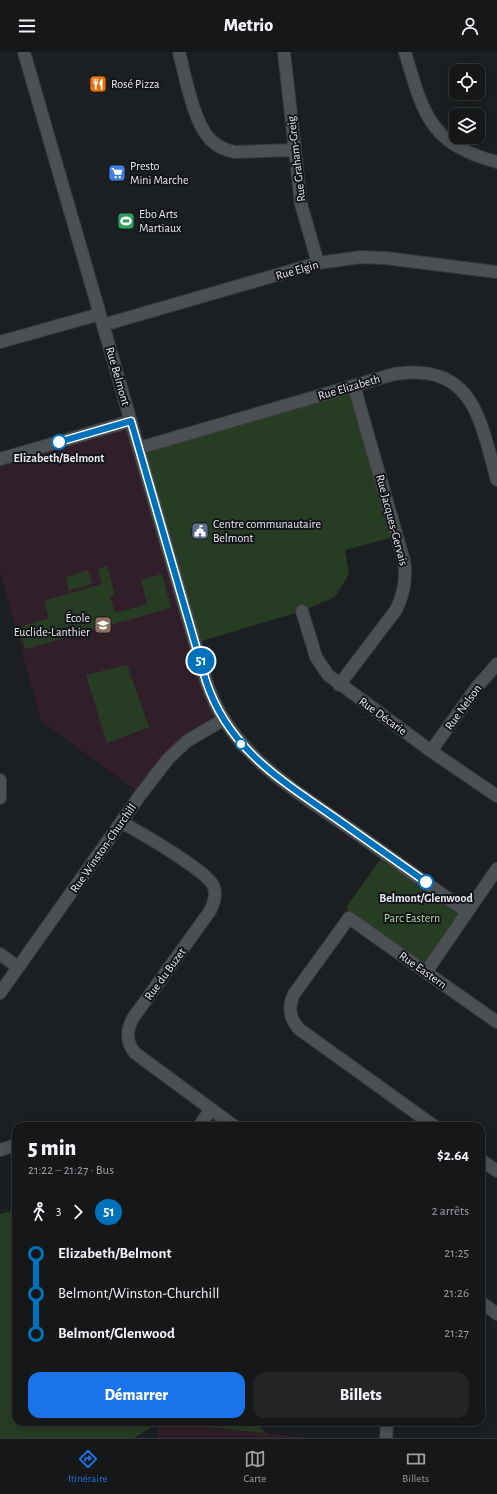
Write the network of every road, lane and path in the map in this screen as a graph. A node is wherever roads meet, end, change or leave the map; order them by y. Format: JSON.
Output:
{"nodes":[{"id":1,"x":24,"y":52,"type":"edge"},
{"id":2,"x":179,"y":52,"type":"edge"},
{"id":3,"x":284,"y":52,"type":"edge"},
{"id":4,"x":405,"y":52,"type":"edge"},
{"id":5,"x":294,"y":150,"type":"junction"},
{"id":6,"x":497,"y":162,"type":"edge"},
{"id":7,"x":318,"y":263,"type":"junction"},
{"id":8,"x":497,"y":272,"type":"edge"},
{"id":9,"x":102,"y":320,"type":"junction"},
{"id":10,"x":0,"y":342,"type":"edge"},
{"id":11,"x":354,"y":386,"type":"junction"},
{"id":12,"x":131,"y":421,"type":"junction"},
{"id":13,"x":139,"y":448,"type":"junction"},
{"id":14,"x":0,"y":459,"type":"edge"},
{"id":15,"x":497,"y":480,"type":"edge"},
{"id":16,"x":302,"y":610,"type":"dead end"},
{"id":17,"x":497,"y":664,"type":"edge"},
{"id":18,"x":340,"y":685,"type":"junction"},
{"id":19,"x":223,"y":720,"type":"junction"},
{"id":20,"x":431,"y":751,"type":"junction"},
{"id":21,"x":0,"y":780,"type":"edge"},
{"id":22,"x":497,"y":796,"type":"edge"},
{"id":23,"x":0,"y":798,"type":"edge"},
{"id":24,"x":122,"y":822,"type":"junction"},
{"id":25,"x":497,"y":869,"type":"edge"},
{"id":26,"x":467,"y":912,"type":"junction"},
{"id":27,"x":0,"y":954,"type":"edge"},
{"id":28,"x":18,"y":967,"type":"junction"},
{"id":29,"x":426,"y":972,"type":"junction"},
{"id":30,"x":0,"y":993,"type":"edge"},
{"id":31,"x":497,"y":1022,"type":"edge"},
{"id":32,"x":211,"y":1109,"type":"junction"},
{"id":33,"x":202,"y":1122,"type":"edge"},
{"id":34,"x":229,"y":1122,"type":"edge"},
{"id":35,"x":428,"y":1122,"type":"edge"},
{"id":36,"x":12,"y":1146,"type":"edge"},
{"id":37,"x":0,"y":1150,"type":"edge"},
{"id":38,"x":485,"y":1163,"type":"edge"},
{"id":39,"x":497,"y":1171,"type":"edge"},
{"id":40,"x":485,"y":1305,"type":"edge"},
{"id":41,"x":497,"y":1314,"type":"edge"},
{"id":42,"x":387,"y":1426,"type":"edge"},
{"id":43,"x":386,"y":1438,"type":"edge"}],
"edges":[{"from":1,"to":9,"type":"street","name":"Rue Belmont"},
{"from":2,"to":5,"type":"street"},
{"from":3,"to":5,"type":"street","name":"Rue Graham-Greig"},
{"from":4,"to":6,"type":"street"},
{"from":5,"to":7,"type":"street","name":"Rue Graham-Greig"},
{"from":7,"to":8,"type":"street","name":"Rue Elgin"},
{"from":7,"to":9,"type":"street","name":"Rue Elgin"},
{"from":9,"to":10,"type":"street","name":"Rue Elgin"},
{"from":9,"to":12,"type":"street","name":"Rue Belmont"},
{"from":11,"to":13,"type":"street","name":"Rue Elizabeth"},
{"from":11,"to":15,"type":"street","name":"Rue Elizabeth"},
{"from":11,"to":18,"type":"street","name":"Rue Jacques-Gervais"},
{"from":12,"to":13,"type":"street","name":"Rue Belmont"},
{"from":12,"to":14,"type":"street"},
{"from":13,"to":19,"type":"street","name":"Rue Belmont"},
{"from":16,"to":18,"type":"street","name":"Rue Décarie"},
{"from":17,"to":20,"type":"street","name":"Rue Nelson"},
{"from":18,"to":20,"type":"street","name":"Rue Décarie"},
{"from":19,"to":24,"type":"street","name":"Rue Winston-Churchill"},
{"from":19,"to":26,"type":"street","name":"Rue Belmont"},
{"from":20,"to":22,"type":"street","name":"Rue Décarie"},
{"from":21,"to":23,"type":"street"},
{"from":24,"to":28,"type":"street","name":"Rue Winston-Churchill"},
{"from":24,"to":32,"type":"street","name":"Rue du Buzet"},
{"from":25,"to":26,"type":"street"},
{"from":26,"to":29,"type":"street"},
{"from":27,"to":28,"type":"street"},
{"from":28,"to":30,"type":"street","name":"Rue Winston-Churchill"},
{"from":29,"to":31,"type":"street","name":"Rue Eastern"},
{"from":29,"to":35,"type":"street","name":"Rue Eastern"},
{"from":32,"to":33,"type":"street"},
{"from":32,"to":34,"type":"street","name":"Rue du Buzet"},
{"from":36,"to":37,"type":"street"},
{"from":38,"to":39,"type":"street"},
{"from":40,"to":41,"type":"street"},
{"from":42,"to":43,"type":"street"}]}
